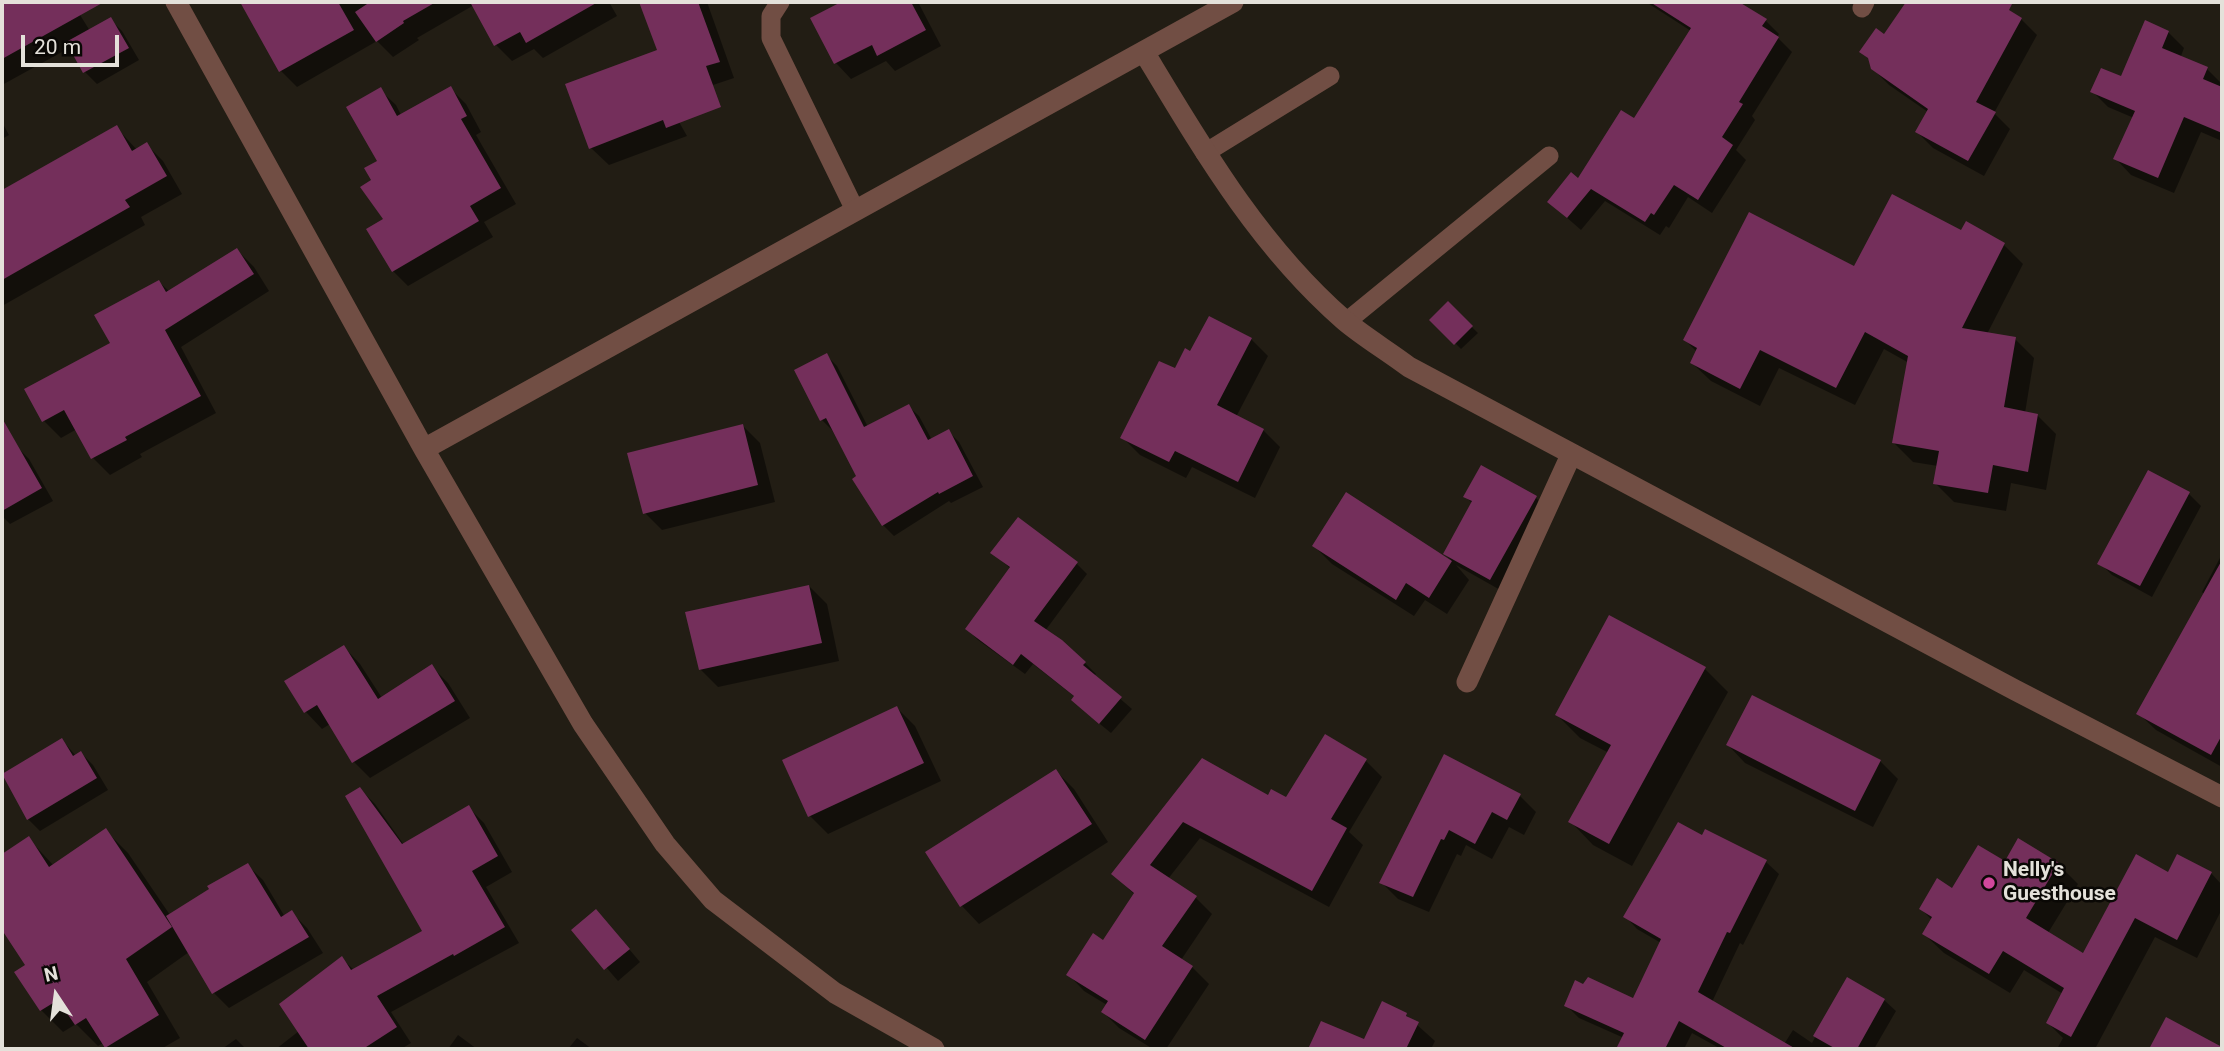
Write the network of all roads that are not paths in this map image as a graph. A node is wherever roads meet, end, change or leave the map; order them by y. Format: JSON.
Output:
{"nodes":[{"id":1,"x":176,"y":2,"type":"edge"},
{"id":2,"x":780,"y":2,"type":"edge"},
{"id":3,"x":1226,"y":4,"type":"edge"},
{"id":4,"x":1144,"y":52,"type":"junction"},
{"id":5,"x":1330,"y":76,"type":"dead end"},
{"id":6,"x":1205,"y":153,"type":"junction"},
{"id":7,"x":1549,"y":156,"type":"dead end"},
{"id":8,"x":855,"y":210,"type":"junction"},
{"id":9,"x":1346,"y":322,"type":"junction"},
{"id":10,"x":424,"y":449,"type":"junction"},
{"id":11,"x":1571,"y":455,"type":"junction"},
{"id":12,"x":1467,"y":682,"type":"dead end"},
{"id":13,"x":2222,"y":797,"type":"edge"},
{"id":14,"x":934,"y":1049,"type":"edge"}],
"edges":[{"from":1,"to":10,"type":"street"},
{"from":2,"to":8,"type":"lane"},
{"from":3,"to":4,"type":"street"},
{"from":4,"to":6,"type":"street"},
{"from":4,"to":8,"type":"street"},
{"from":5,"to":6,"type":"lane"},
{"from":6,"to":9,"type":"street"},
{"from":7,"to":9,"type":"lane"},
{"from":8,"to":10,"type":"street"},
{"from":9,"to":11,"type":"street"},
{"from":10,"to":14,"type":"street"},
{"from":11,"to":12,"type":"street"},
{"from":11,"to":13,"type":"street"}]}
